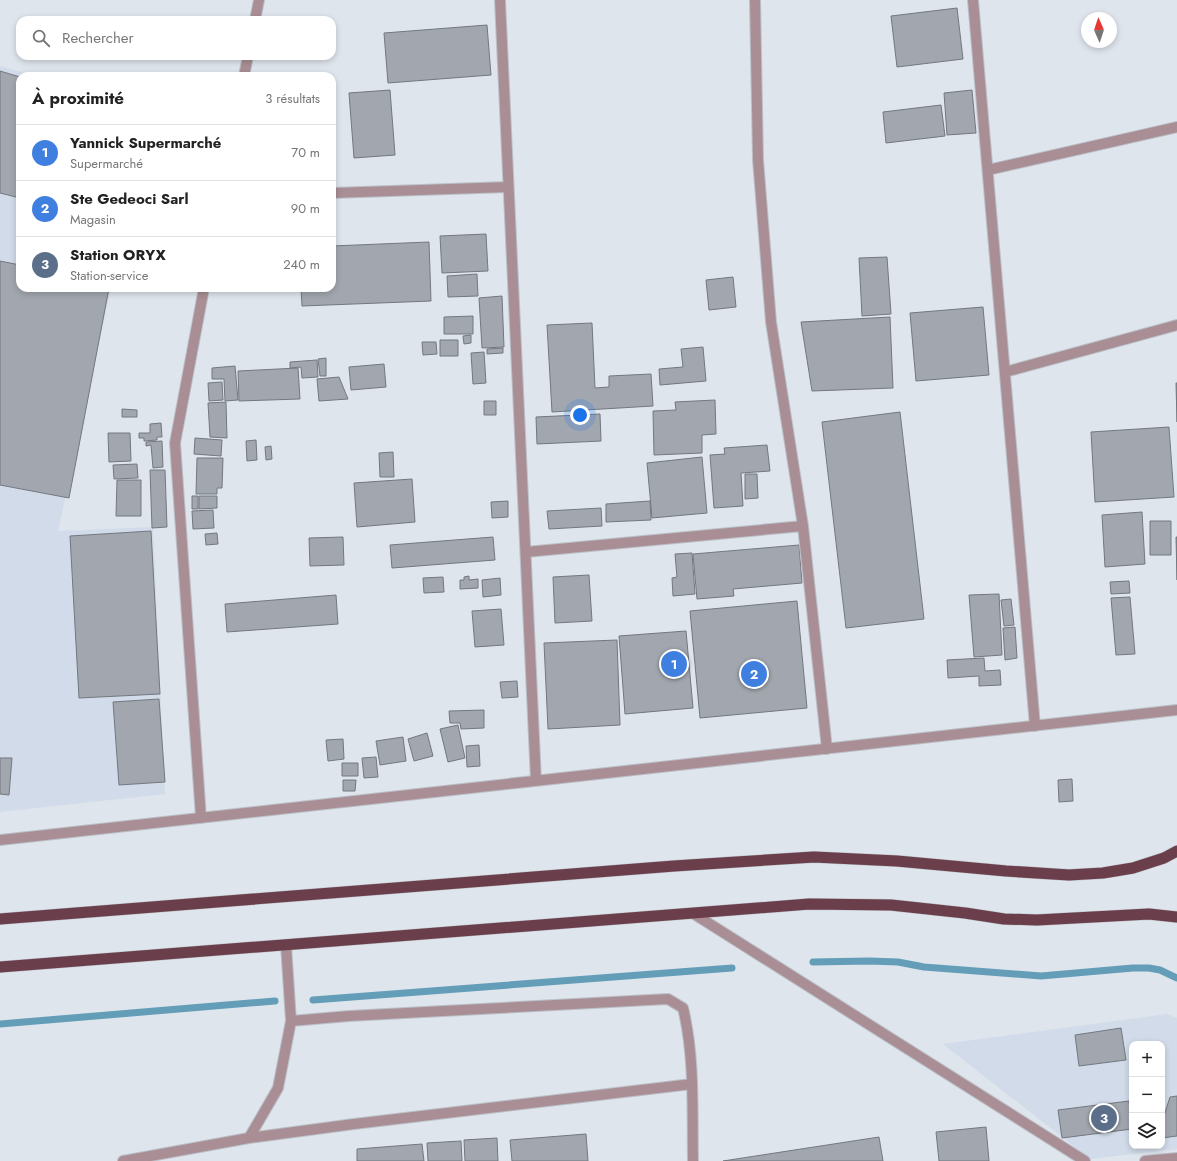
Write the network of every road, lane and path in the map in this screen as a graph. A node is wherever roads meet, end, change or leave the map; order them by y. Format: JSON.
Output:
{"nodes":[{"id":1,"x":259,"y":0,"type":"edge"},
{"id":2,"x":500,"y":0,"type":"edge"},
{"id":3,"x":755,"y":0,"type":"edge"},
{"id":4,"x":973,"y":0,"type":"edge"},
{"id":5,"x":256,"y":16,"type":"edge"},
{"id":6,"x":247,"y":60,"type":"edge"},
{"id":7,"x":245,"y":72,"type":"edge"},
{"id":8,"x":1177,"y":127,"type":"edge"},
{"id":9,"x":988,"y":170,"type":"junction"},
{"id":10,"x":508,"y":187,"type":"junction"},
{"id":11,"x":336,"y":193,"type":"edge"},
{"id":12,"x":203,"y":292,"type":"edge"},
{"id":13,"x":1177,"y":325,"type":"edge"},
{"id":14,"x":1005,"y":372,"type":"junction"},
{"id":15,"x":803,"y":526,"type":"junction"},
{"id":16,"x":526,"y":552,"type":"junction"},
{"id":17,"x":1177,"y":710,"type":"edge"},
{"id":18,"x":1035,"y":726,"type":"junction"},
{"id":19,"x":827,"y":749,"type":"junction"},
{"id":20,"x":536,"y":781,"type":"junction"},
{"id":21,"x":201,"y":818,"type":"junction"},
{"id":22,"x":0,"y":840,"type":"edge"},
{"id":23,"x":1177,"y":851,"type":"edge"},
{"id":24,"x":694,"y":914,"type":"junction"},
{"id":25,"x":1177,"y":917,"type":"edge"},
{"id":26,"x":0,"y":919,"type":"edge"},
{"id":27,"x":286,"y":945,"type":"junction"},
{"id":28,"x":0,"y":967,"type":"edge"},
{"id":29,"x":291,"y":1021,"type":"junction"},
{"id":30,"x":692,"y":1084,"type":"junction"},
{"id":31,"x":249,"y":1138,"type":"junction"},
{"id":32,"x":1177,"y":1158,"type":"edge"},
{"id":33,"x":123,"y":1161,"type":"edge"},
{"id":34,"x":693,"y":1161,"type":"edge"},
{"id":35,"x":1085,"y":1161,"type":"edge"},
{"id":36,"x":1145,"y":1161,"type":"edge"}],
"edges":[{"from":1,"to":5,"type":"street"},
{"from":2,"to":10,"type":"street"},
{"from":3,"to":15,"type":"street"},
{"from":4,"to":9,"type":"street"},
{"from":6,"to":7,"type":"street"},
{"from":8,"to":9,"type":"street"},
{"from":9,"to":14,"type":"street"},
{"from":10,"to":11,"type":"street"},
{"from":10,"to":16,"type":"street"},
{"from":12,"to":21,"type":"street"},
{"from":13,"to":14,"type":"street"},
{"from":14,"to":18,"type":"street"},
{"from":15,"to":16,"type":"street"},
{"from":15,"to":19,"type":"street"},
{"from":16,"to":20,"type":"street"},
{"from":17,"to":18,"type":"street"},
{"from":18,"to":19,"type":"street"},
{"from":19,"to":20,"type":"street"},
{"from":20,"to":21,"type":"street"},
{"from":21,"to":22,"type":"street"},
{"from":23,"to":26,"type":"highway"},
{"from":24,"to":25,"type":"highway"},
{"from":24,"to":27,"type":"highway"},
{"from":24,"to":35,"type":"street"},
{"from":27,"to":28,"type":"highway"},
{"from":27,"to":29,"type":"street"},
{"from":29,"to":30,"type":"street"},
{"from":29,"to":31,"type":"street"},
{"from":30,"to":31,"type":"street"},
{"from":30,"to":34,"type":"street"},
{"from":31,"to":33,"type":"street"},
{"from":32,"to":36,"type":"street"}]}
